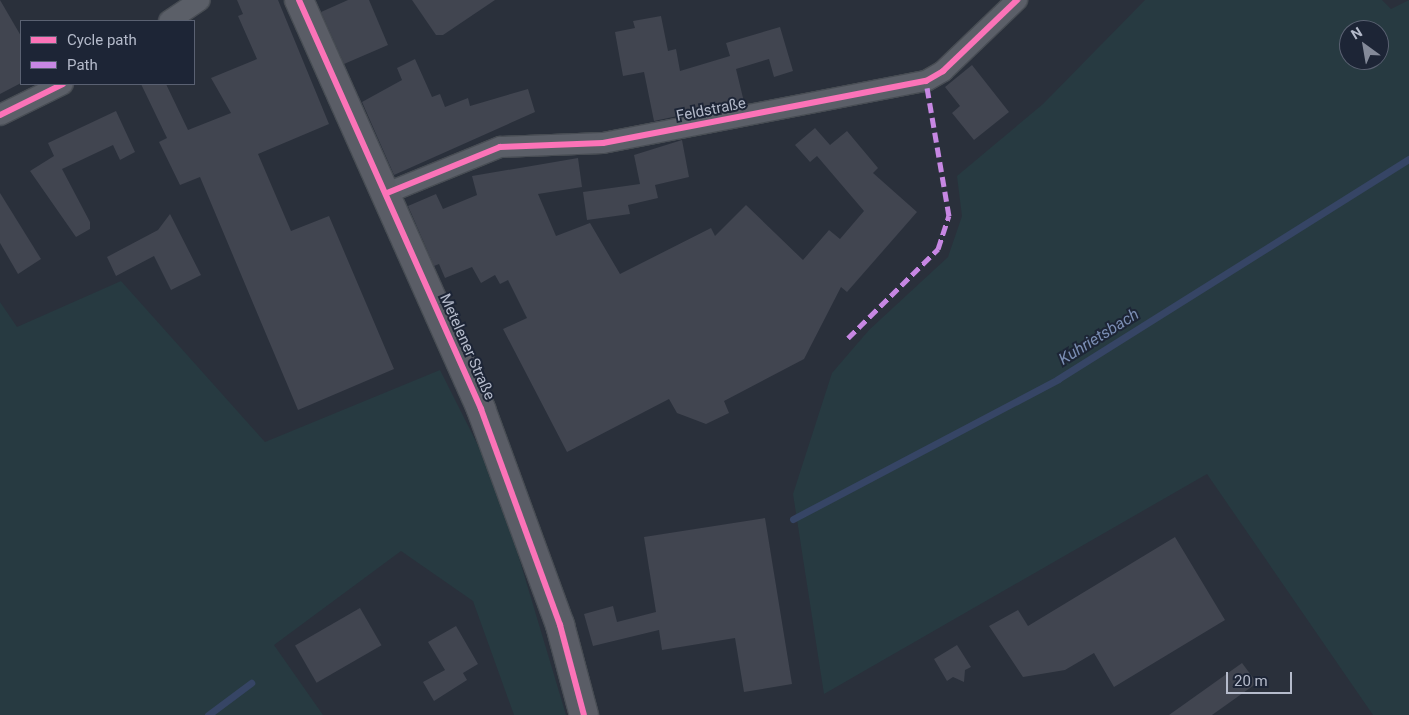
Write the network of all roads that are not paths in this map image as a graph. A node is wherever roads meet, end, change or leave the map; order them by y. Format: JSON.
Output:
{"nodes":[{"id":1,"x":200,"y":0,"type":"edge"},
{"id":2,"x":299,"y":0,"type":"edge"},
{"id":3,"x":1016,"y":0,"type":"edge"},
{"id":4,"x":170,"y":20,"type":"edge"},
{"id":5,"x":61,"y":85,"type":"edge"},
{"id":6,"x":0,"y":115,"type":"edge"},
{"id":7,"x":387,"y":194,"type":"junction"},
{"id":8,"x":584,"y":715,"type":"edge"}],
"edges":[{"from":1,"to":4,"type":"street"},
{"from":2,"to":7,"type":"main road","name":"Metelener Straße"},
{"from":3,"to":7,"type":"street","name":"Feldstraße"},
{"from":5,"to":6,"type":"street"},
{"from":7,"to":8,"type":"main road","name":"Metelener Straße"}]}
